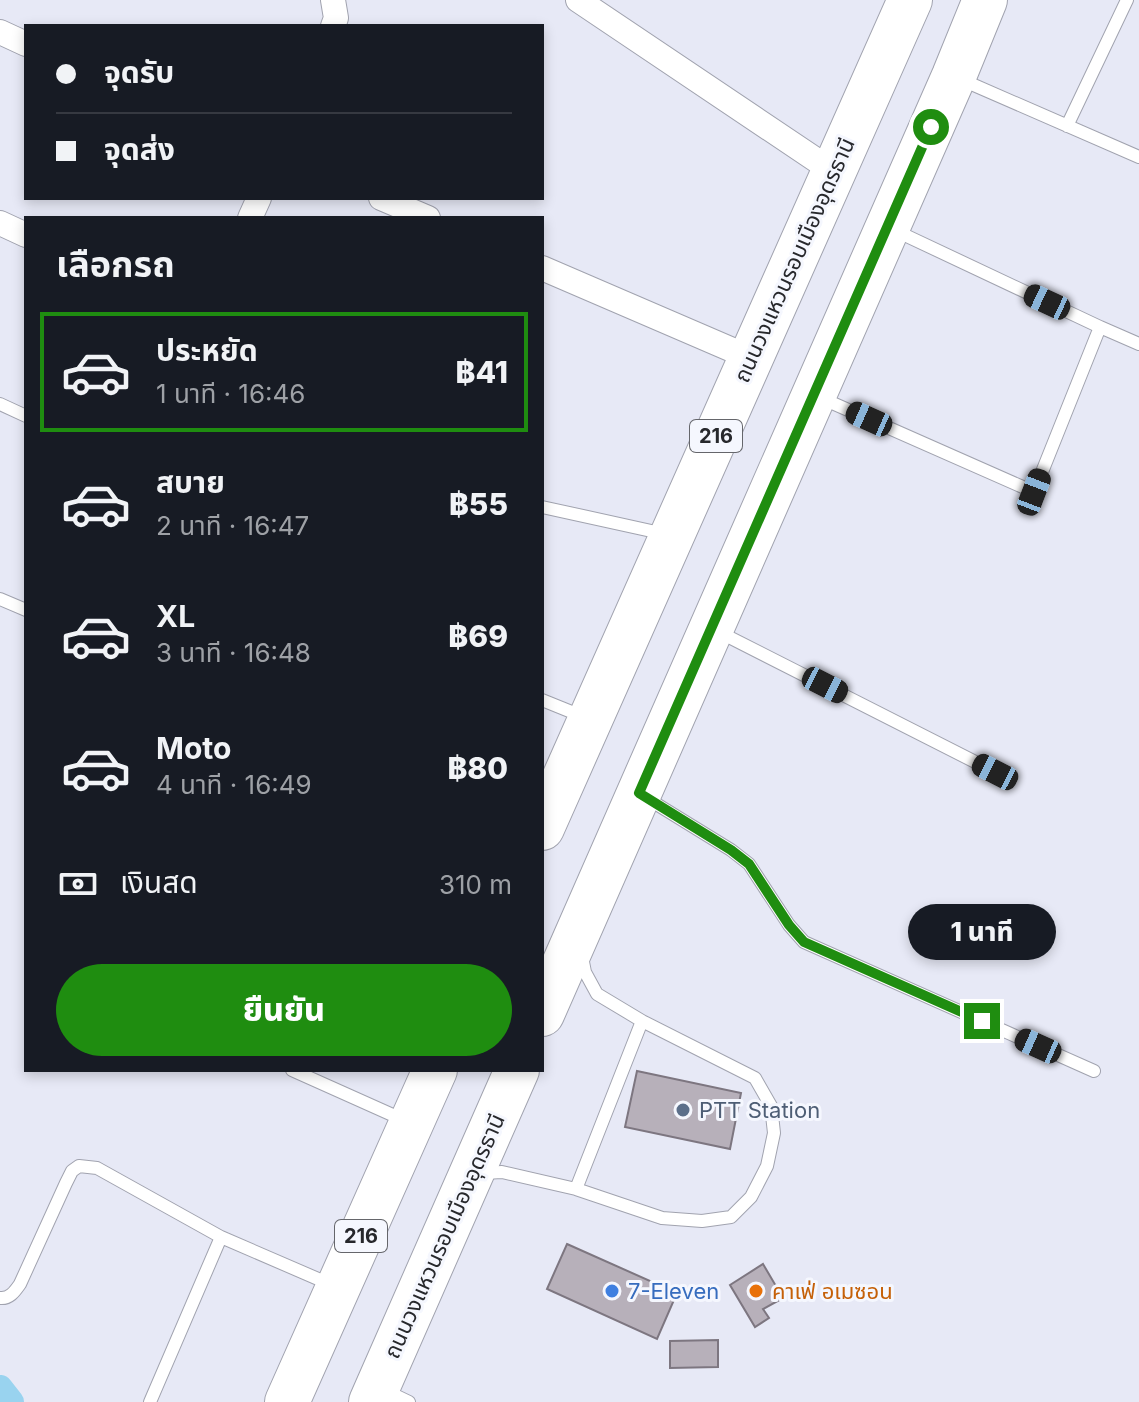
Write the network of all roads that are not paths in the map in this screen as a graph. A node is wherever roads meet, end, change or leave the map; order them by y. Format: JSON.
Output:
{"nodes":[{"id":1,"x":333,"y":0,"type":"edge"},
{"id":2,"x":578,"y":0,"type":"edge"},
{"id":3,"x":910,"y":0,"type":"edge"},
{"id":4,"x":985,"y":0,"type":"edge"},
{"id":5,"x":1127,"y":0,"type":"edge"},
{"id":6,"x":334,"y":24,"type":"edge"},
{"id":7,"x":0,"y":32,"type":"edge"},
{"id":8,"x":24,"y":43,"type":"edge"},
{"id":9,"x":954,"y":76,"type":"junction"},
{"id":10,"x":1067,"y":126,"type":"junction"},
{"id":11,"x":1139,"y":157,"type":"edge"},
{"id":12,"x":834,"y":172,"type":"junction"},
{"id":13,"x":386,"y":200,"type":"edge"},
{"id":14,"x":423,"y":216,"type":"edge"},
{"id":15,"x":0,"y":223,"type":"edge"},
{"id":16,"x":887,"y":227,"type":"junction"},
{"id":17,"x":24,"y":234,"type":"edge"},
{"id":18,"x":544,"y":269,"type":"edge"},
{"id":19,"x":1100,"y":327,"type":"junction"},
{"id":20,"x":1139,"y":344,"type":"edge"},
{"id":21,"x":751,"y":358,"type":"junction"},
{"id":22,"x":814,"y":395,"type":"junction"},
{"id":23,"x":0,"y":404,"type":"edge"},
{"id":24,"x":24,"y":415,"type":"edge"},
{"id":25,"x":544,"y":508,"type":"edge"},
{"id":26,"x":672,"y":536,"type":"junction"},
{"id":27,"x":0,"y":599,"type":"edge"},
{"id":28,"x":24,"y":609,"type":"edge"},
{"id":29,"x":711,"y":627,"type":"junction"},
{"id":30,"x":544,"y":701,"type":"edge"},
{"id":31,"x":590,"y":719,"type":"junction"},
{"id":32,"x":995,"y":772,"type":"dead end"},
{"id":33,"x":639,"y":793,"type":"junction"},
{"id":34,"x":544,"y":823,"type":"edge"},
{"id":35,"x":577,"y":934,"type":"junction"},
{"id":36,"x":544,"y":1009,"type":"edge"},
{"id":37,"x":642,"y":1021,"type":"junction"},
{"id":38,"x":1094,"y":1071,"type":"dead end"},
{"id":39,"x":298,"y":1072,"type":"edge"},
{"id":40,"x":434,"y":1072,"type":"edge"},
{"id":41,"x":516,"y":1072,"type":"edge"},
{"id":42,"x":411,"y":1124,"type":"junction"},
{"id":43,"x":576,"y":1189,"type":"junction"},
{"id":44,"x":464,"y":1193,"type":"junction"},
{"id":45,"x":221,"y":1237,"type":"junction"},
{"id":46,"x":338,"y":1288,"type":"junction"},
{"id":47,"x":0,"y":1298,"type":"edge"},
{"id":48,"x":386,"y":1397,"type":"edge"},
{"id":49,"x":150,"y":1402,"type":"edge"},
{"id":50,"x":287,"y":1402,"type":"edge"}],
"edges":[{"from":1,"to":6,"type":"street"},
{"from":2,"to":12,"type":"street"},
{"from":3,"to":12,"type":"highway","name":"ถนนวงแหวนรอบเมืองอุดรธานี","number":"216"},
{"from":4,"to":9,"type":"highway"},
{"from":5,"to":10,"type":"lane"},
{"from":7,"to":8,"type":"street"},
{"from":9,"to":10,"type":"lane"},
{"from":9,"to":16,"type":"highway"},
{"from":10,"to":11,"type":"lane"},
{"from":12,"to":21,"type":"highway","name":"ถนนวงแหวนรอบเมืองอุดรธานี","number":"216"},
{"from":13,"to":14,"type":"street"},
{"from":15,"to":17,"type":"street"},
{"from":16,"to":19,"type":"lane"},
{"from":16,"to":22,"type":"highway"},
{"from":18,"to":21,"type":"street"},
{"from":19,"to":20,"type":"lane"},
{"from":19,"to":22,"type":"lane"},
{"from":21,"to":26,"type":"highway","name":"ถนนวงแหวนรอบเมืองอุดรธานี","number":"216"},
{"from":22,"to":29,"type":"highway"},
{"from":23,"to":24,"type":"lane"},
{"from":25,"to":26,"type":"lane"},
{"from":26,"to":31,"type":"highway","name":"ถนนวงแหวนรอบเมืองอุดรธานี","number":"216"},
{"from":27,"to":28,"type":"lane"},
{"from":29,"to":32,"type":"lane"},
{"from":29,"to":33,"type":"highway"},
{"from":30,"to":31,"type":"lane"},
{"from":31,"to":34,"type":"highway","name":"ถนนวงแหวนรอบเมืองอุดรธานี","number":"216"},
{"from":33,"to":35,"type":"highway"},
{"from":33,"to":38,"type":"lane"},
{"from":35,"to":36,"type":"highway"},
{"from":35,"to":37,"type":"lane"},
{"from":37,"to":43,"type":"lane"},
{"from":37,"to":43,"type":"lane"},
{"from":39,"to":42,"type":"lane"},
{"from":40,"to":42,"type":"highway","number":"216"},
{"from":41,"to":44,"type":"highway","name":"ถนนวงแหวนรอบเมืองอุดรธานี"},
{"from":42,"to":46,"type":"highway","number":"216"},
{"from":43,"to":44,"type":"lane"},
{"from":44,"to":48,"type":"highway","name":"ถนนวงแหวนรอบเมืองอุดรธานี"},
{"from":45,"to":46,"type":"lane"},
{"from":45,"to":47,"type":"lane"},
{"from":45,"to":49,"type":"lane"},
{"from":46,"to":50,"type":"highway","number":"216"}]}
